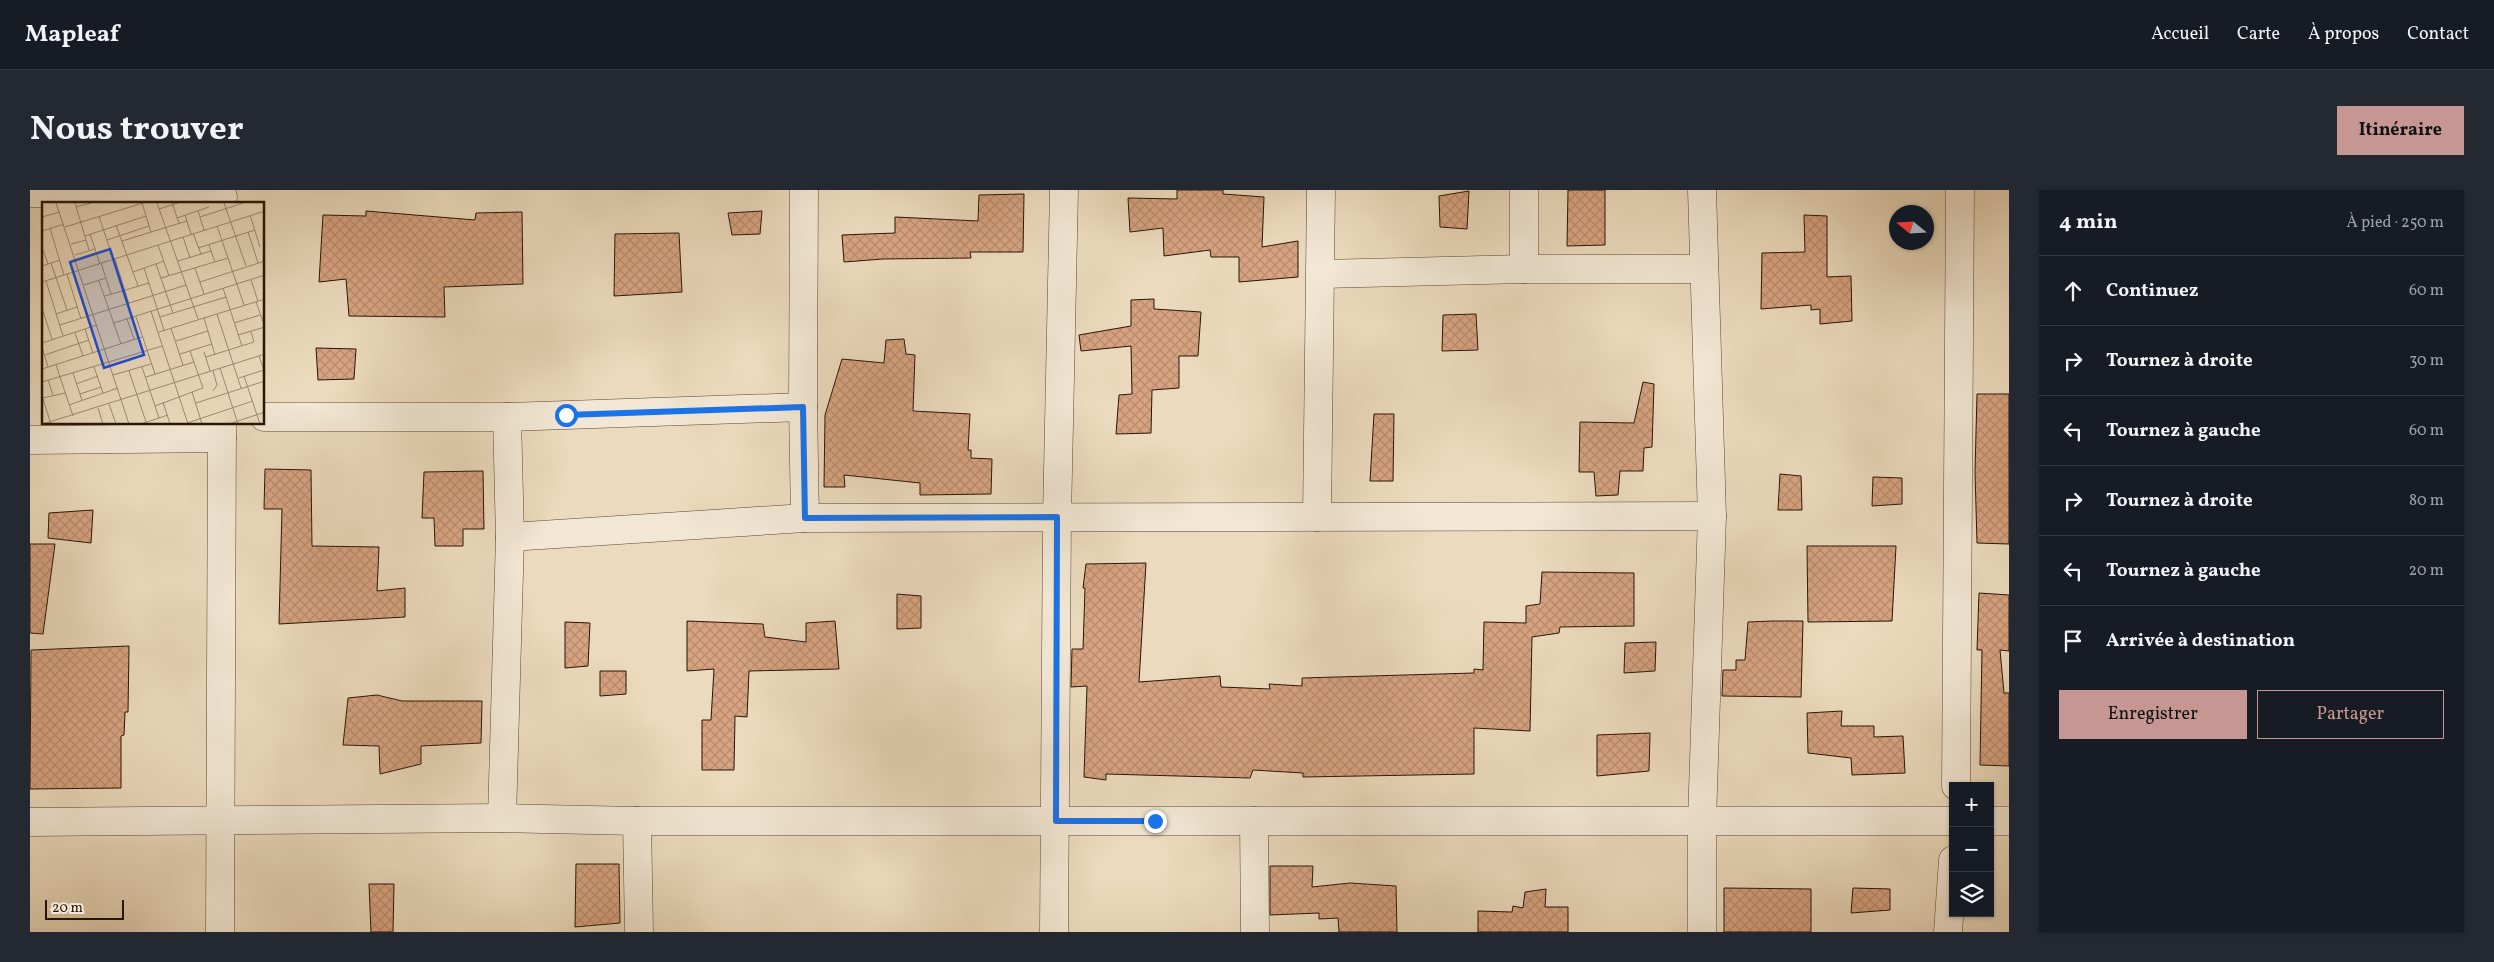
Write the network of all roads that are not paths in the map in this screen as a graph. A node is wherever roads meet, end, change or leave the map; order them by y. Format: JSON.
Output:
{"nodes":[{"id":1,"x":804,"y":190,"type":"edge"},
{"id":2,"x":1064,"y":190,"type":"edge"},
{"id":3,"x":1321,"y":190,"type":"edge"},
{"id":4,"x":1524,"y":190,"type":"edge"},
{"id":5,"x":1702,"y":190,"type":"edge"},
{"id":6,"x":1960,"y":190,"type":"edge"},
{"id":7,"x":30,"y":193,"type":"edge"},
{"id":8,"x":223,"y":197,"type":"edge"},
{"id":9,"x":1524,"y":269,"type":"junction"},
{"id":10,"x":1704,"y":269,"type":"junction"},
{"id":11,"x":1322,"y":274,"type":"junction"},
{"id":12,"x":803,"y":407,"type":"junction"},
{"id":13,"x":265,"y":417,"type":"edge"},
{"id":14,"x":506,"y":417,"type":"junction"},
{"id":15,"x":222,"y":431,"type":"edge"},
{"id":16,"x":30,"y":440,"type":"edge"},
{"id":17,"x":1712,"y":516,"type":"junction"},
{"id":18,"x":1057,"y":517,"type":"junction"},
{"id":19,"x":1317,"y":517,"type":"junction"},
{"id":20,"x":805,"y":518,"type":"junction"},
{"id":21,"x":510,"y":537,"type":"junction"},
{"id":22,"x":1956,"y":782,"type":"edge"},
{"id":23,"x":502,"y":818,"type":"junction"},
{"id":24,"x":220,"y":821,"type":"junction"},
{"id":25,"x":637,"y":821,"type":"junction"},
{"id":26,"x":1056,"y":821,"type":"junction"},
{"id":27,"x":1254,"y":821,"type":"junction"},
{"id":28,"x":1702,"y":821,"type":"junction"},
{"id":29,"x":1949,"y":821,"type":"edge"},
{"id":30,"x":1994,"y":821,"type":"edge"},
{"id":31,"x":2009,"y":821,"type":"edge"},
{"id":32,"x":30,"y":822,"type":"edge"},
{"id":33,"x":1952,"y":872,"type":"edge"},
{"id":34,"x":220,"y":932,"type":"edge"},
{"id":35,"x":639,"y":932,"type":"edge"},
{"id":36,"x":1054,"y":932,"type":"edge"},
{"id":37,"x":1255,"y":932,"type":"edge"},
{"id":38,"x":1702,"y":932,"type":"edge"},
{"id":39,"x":1948,"y":932,"type":"edge"}],
"edges":[{"from":1,"to":12,"type":"street"},
{"from":2,"to":18,"type":"street"},
{"from":3,"to":11,"type":"street"},
{"from":4,"to":9,"type":"street"},
{"from":5,"to":10,"type":"street"},
{"from":6,"to":22,"type":"street"},
{"from":7,"to":8,"type":"street"},
{"from":9,"to":10,"type":"street"},
{"from":9,"to":11,"type":"street"},
{"from":10,"to":17,"type":"street"},
{"from":11,"to":19,"type":"street"},
{"from":12,"to":14,"type":"street"},
{"from":12,"to":20,"type":"street"},
{"from":13,"to":14,"type":"street"},
{"from":14,"to":21,"type":"street"},
{"from":15,"to":16,"type":"street"},
{"from":15,"to":24,"type":"street"},
{"from":17,"to":19,"type":"street"},
{"from":17,"to":28,"type":"street"},
{"from":18,"to":19,"type":"street"},
{"from":18,"to":20,"type":"street"},
{"from":18,"to":26,"type":"street"},
{"from":20,"to":21,"type":"street"},
{"from":21,"to":23,"type":"street"},
{"from":23,"to":24,"type":"street"},
{"from":23,"to":25,"type":"street"},
{"from":24,"to":32,"type":"street"},
{"from":24,"to":34,"type":"street"},
{"from":25,"to":26,"type":"street"},
{"from":25,"to":35,"type":"street"},
{"from":26,"to":27,"type":"street"},
{"from":26,"to":36,"type":"street"},
{"from":27,"to":28,"type":"street"},
{"from":27,"to":37,"type":"street"},
{"from":28,"to":29,"type":"street"},
{"from":28,"to":38,"type":"street"},
{"from":30,"to":31,"type":"street"},
{"from":33,"to":39,"type":"street"}]}
